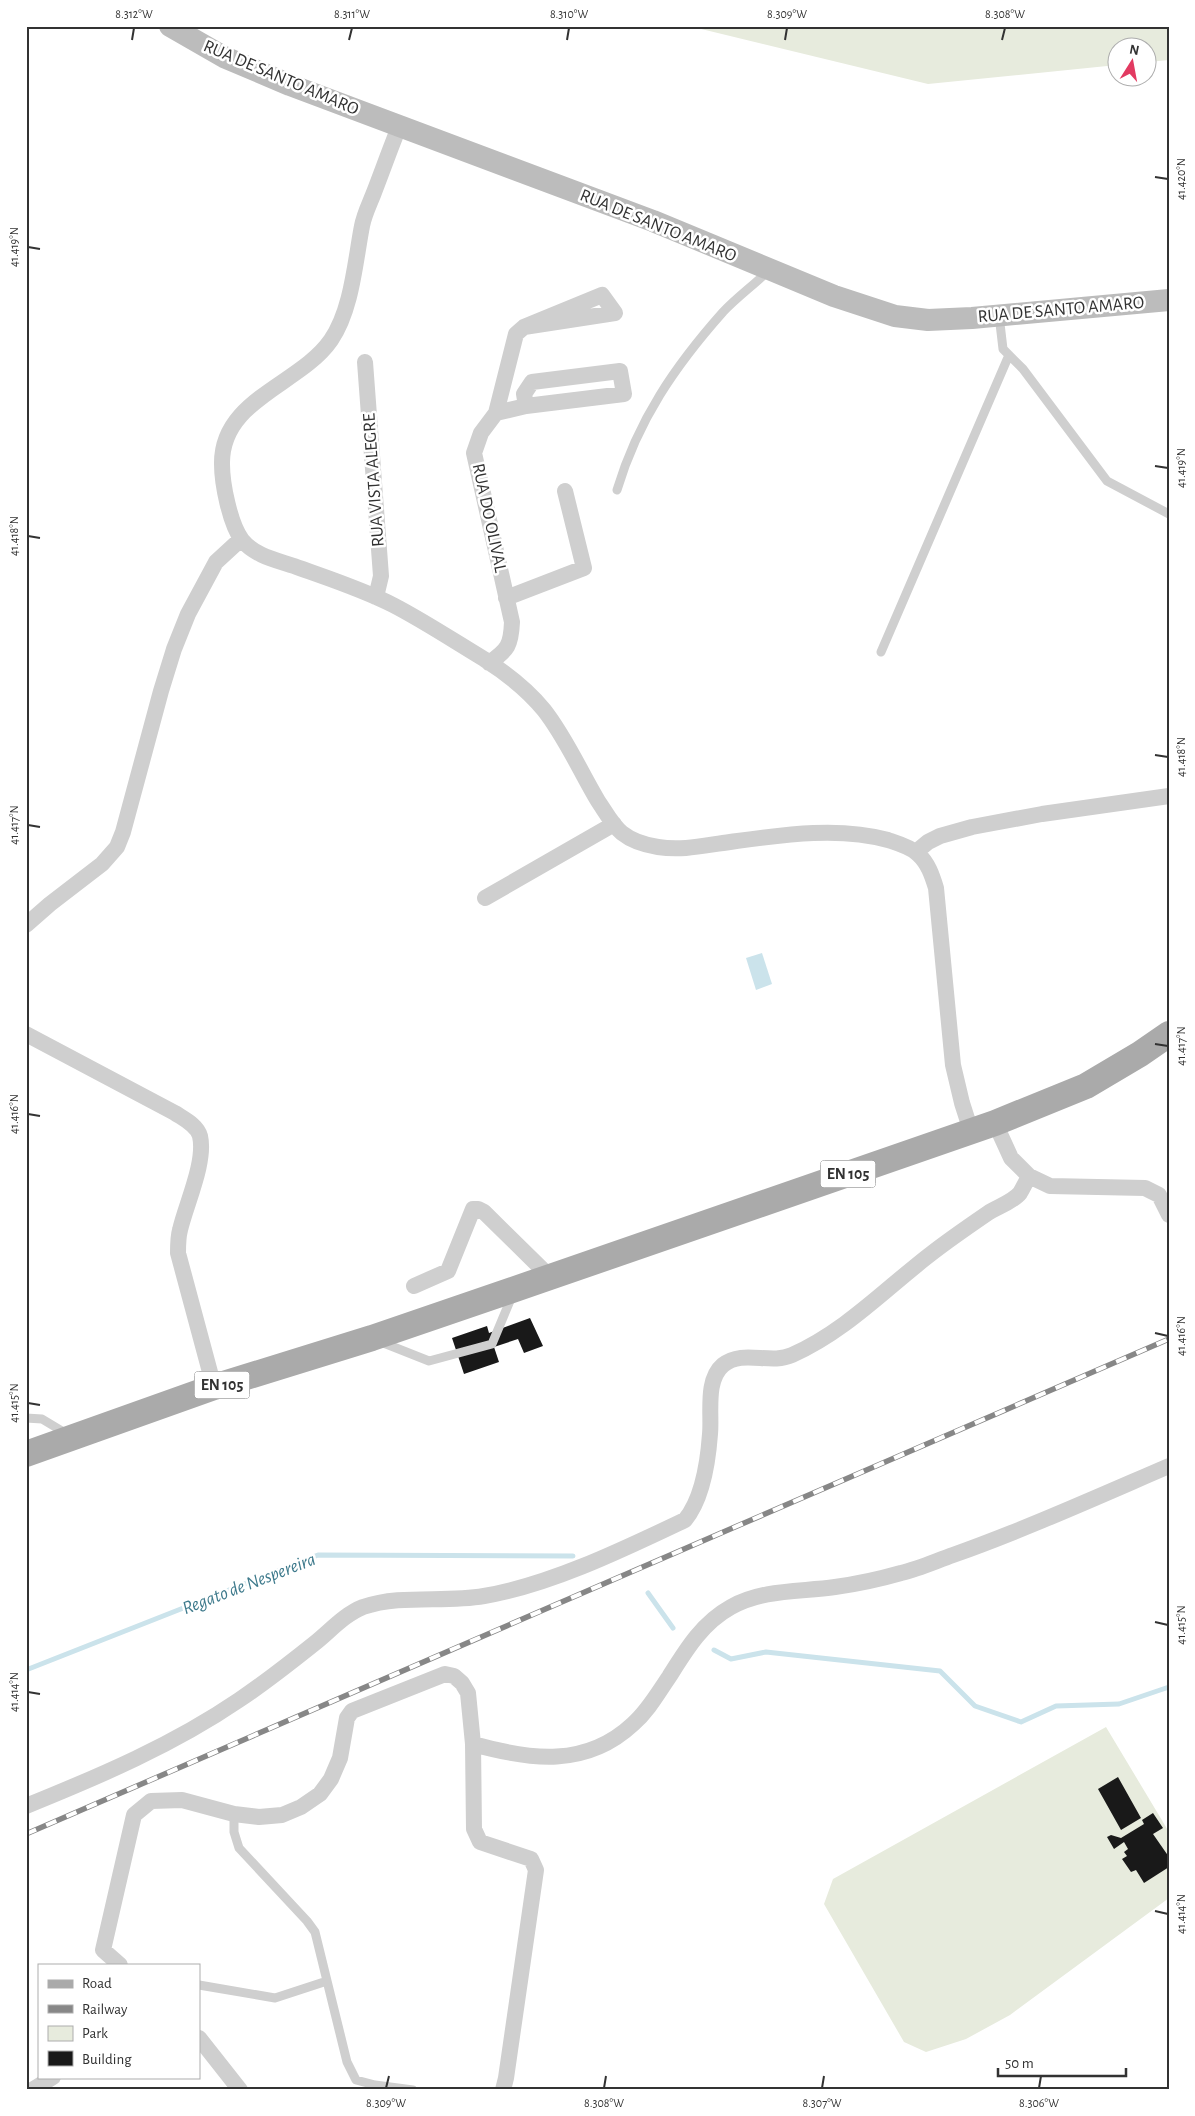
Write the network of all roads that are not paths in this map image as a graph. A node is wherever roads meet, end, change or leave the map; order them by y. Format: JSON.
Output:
{"nodes":[{"id":1,"x":170,"y":26,"type":"edge"},
{"id":2,"x":399,"y":127,"type":"junction"},
{"id":3,"x":768,"y":271,"type":"junction"},
{"id":4,"x":1169,"y":300,"type":"edge"},
{"id":5,"x":999,"y":315,"type":"junction"},
{"id":6,"x":524,"y":327,"type":"dead end"},
{"id":7,"x":1009,"y":355,"type":"junction"},
{"id":8,"x":365,"y":362,"type":"dead end"},
{"id":9,"x":526,"y":406,"type":"junction"},
{"id":10,"x":496,"y":413,"type":"junction"},
{"id":11,"x":617,"y":490,"type":"dead end"},
{"id":12,"x":565,"y":491,"type":"dead end"},
{"id":13,"x":1169,"y":514,"type":"edge"},
{"id":14,"x":241,"y":539,"type":"junction"},
{"id":15,"x":376,"y":597,"type":"junction"},
{"id":16,"x":506,"y":598,"type":"junction"},
{"id":17,"x":881,"y":652,"type":"dead end"},
{"id":18,"x":489,"y":662,"type":"junction"},
{"id":19,"x":1169,"y":796,"type":"edge"},
{"id":20,"x":614,"y":824,"type":"junction"},
{"id":21,"x":916,"y":852,"type":"junction"},
{"id":22,"x":485,"y":898,"type":"dead end"},
{"id":23,"x":26,"y":925,"type":"edge"},
{"id":24,"x":26,"y":1034,"type":"edge"},
{"id":25,"x":1169,"y":1034,"type":"edge"},
{"id":26,"x":983,"y":1127,"type":"junction"},
{"id":27,"x":1029,"y":1176,"type":"junction"},
{"id":28,"x":1169,"y":1215,"type":"edge"},
{"id":29,"x":550,"y":1277,"type":"junction"},
{"id":30,"x":414,"y":1286,"type":"dead end"},
{"id":31,"x":515,"y":1289,"type":"junction"},
{"id":32,"x":372,"y":1338,"type":"junction"},
{"id":33,"x":214,"y":1387,"type":"junction"},
{"id":34,"x":26,"y":1418,"type":"edge"},
{"id":35,"x":74,"y":1438,"type":"junction"},
{"id":36,"x":26,"y":1454,"type":"edge"},
{"id":37,"x":1169,"y":1466,"type":"edge"},
{"id":38,"x":473,"y":1744,"type":"junction"},
{"id":39,"x":26,"y":1806,"type":"edge"},
{"id":40,"x":234,"y":1814,"type":"junction"},
{"id":41,"x":102,"y":1957,"type":"edge"},
{"id":42,"x":118,"y":1964,"type":"edge"},
{"id":43,"x":327,"y":1982,"type":"junction"},
{"id":44,"x":200,"y":1986,"type":"edge"},
{"id":45,"x":200,"y":2039,"type":"edge"},
{"id":46,"x":52,"y":2078,"type":"edge"},
{"id":47,"x":32,"y":2090,"type":"edge"},
{"id":48,"x":240,"y":2090,"type":"edge"},
{"id":49,"x":413,"y":2090,"type":"edge"},
{"id":50,"x":503,"y":2090,"type":"edge"}],
"edges":[{"from":1,"to":2,"type":"street","name":"RUA DE SANTO AMARO"},
{"from":2,"to":3,"type":"street","name":"RUA DE SANTO AMARO"},
{"from":2,"to":14,"type":"street"},
{"from":3,"to":5,"type":"street","name":"RUA DE SANTO AMARO"},
{"from":3,"to":11,"type":"lane"},
{"from":4,"to":5,"type":"street","name":"RUA DE SANTO AMARO"},
{"from":5,"to":7,"type":"lane"},
{"from":6,"to":10,"type":"street","name":"RUA DO OLIVAL"},
{"from":7,"to":13,"type":"lane"},
{"from":7,"to":17,"type":"lane"},
{"from":8,"to":15,"type":"street","name":"RUA VISTA ALEGRE"},
{"from":9,"to":9,"type":"street"},
{"from":9,"to":10,"type":"street"},
{"from":10,"to":16,"type":"street","name":"RUA DO OLIVAL"},
{"from":12,"to":16,"type":"street","name":"RUA DO OLIVAL"},
{"from":14,"to":15,"type":"street"},
{"from":14,"to":23,"type":"street"},
{"from":15,"to":18,"type":"street"},
{"from":16,"to":18,"type":"street","name":"RUA DO OLIVAL"},
{"from":18,"to":20,"type":"street"},
{"from":19,"to":21,"type":"street"},
{"from":20,"to":21,"type":"street"},
{"from":20,"to":22,"type":"street"},
{"from":21,"to":26,"type":"street"},
{"from":24,"to":33,"type":"street"},
{"from":25,"to":26,"type":"main road","number":"EN 105"},
{"from":26,"to":27,"type":"street"},
{"from":26,"to":29,"type":"main road","number":"EN 105"},
{"from":27,"to":28,"type":"street"},
{"from":27,"to":39,"type":"street"},
{"from":29,"to":30,"type":"street"},
{"from":29,"to":31,"type":"main road","number":"EN 105"},
{"from":31,"to":32,"type":"main road","number":"EN 105"},
{"from":31,"to":32,"type":"lane"},
{"from":32,"to":33,"type":"main road","number":"EN 105"},
{"from":33,"to":35,"type":"main road","number":"EN 105"},
{"from":34,"to":35,"type":"lane"},
{"from":35,"to":36,"type":"main road","number":"EN 105"},
{"from":37,"to":38,"type":"street"},
{"from":38,"to":40,"type":"street"},
{"from":38,"to":50,"type":"street"},
{"from":40,"to":41,"type":"street"},
{"from":40,"to":43,"type":"lane"},
{"from":41,"to":42,"type":"street"},
{"from":43,"to":44,"type":"lane"},
{"from":43,"to":49,"type":"lane"},
{"from":45,"to":48,"type":"street"},
{"from":46,"to":47,"type":"street"}]}
